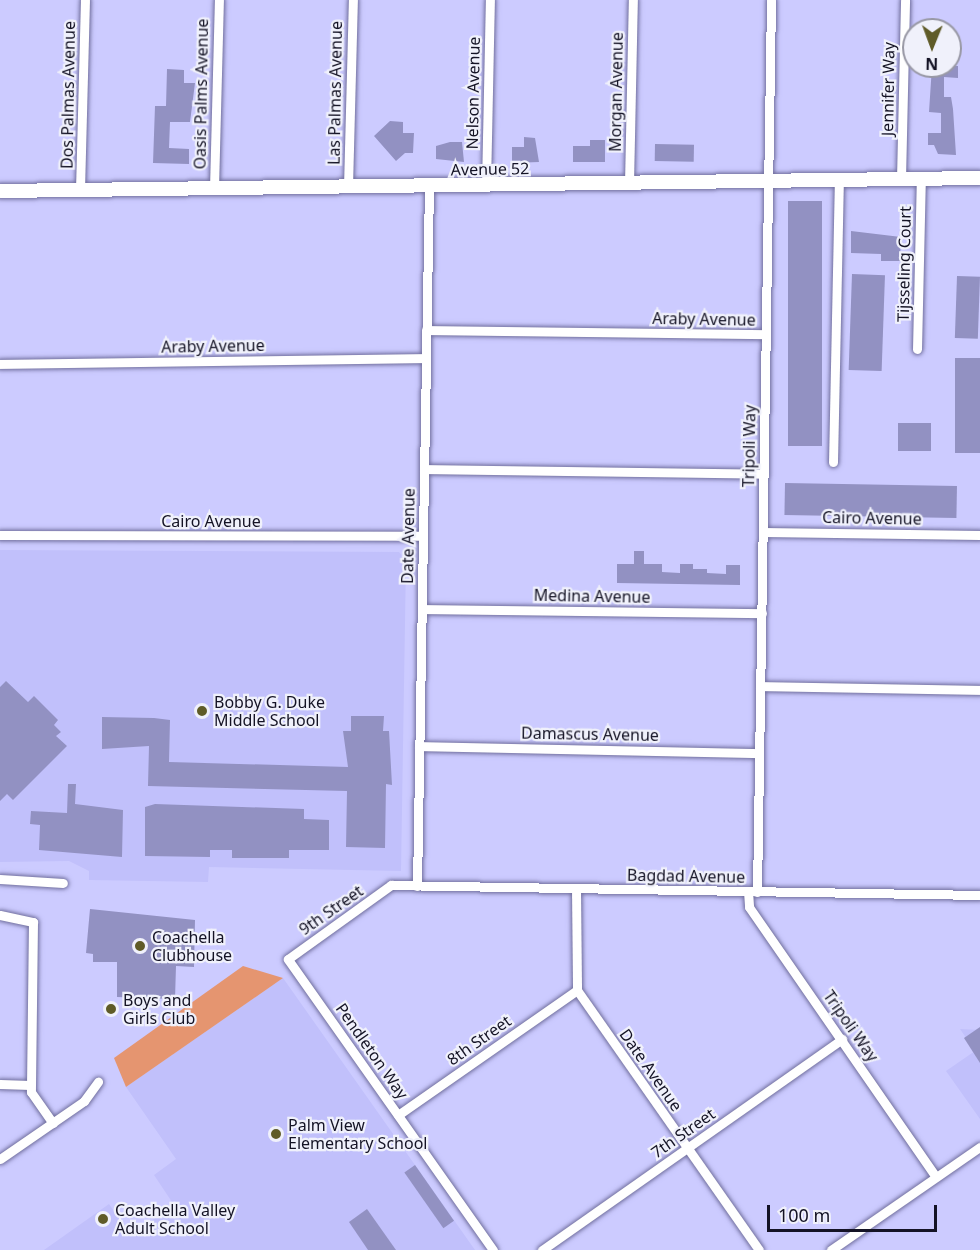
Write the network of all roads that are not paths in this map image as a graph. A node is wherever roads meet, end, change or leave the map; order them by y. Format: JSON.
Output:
{"nodes":[{"id":1,"x":85,"y":0,"type":"edge"},
{"id":2,"x":219,"y":0,"type":"edge"},
{"id":3,"x":353,"y":0,"type":"edge"},
{"id":4,"x":490,"y":0,"type":"edge"},
{"id":5,"x":633,"y":0,"type":"edge"},
{"id":6,"x":771,"y":0,"type":"edge"},
{"id":7,"x":905,"y":0,"type":"edge"},
{"id":8,"x":901,"y":178,"type":"junction"},
{"id":9,"x":980,"y":178,"type":"edge"},
{"id":10,"x":921,"y":179,"type":"junction"},
{"id":11,"x":839,"y":180,"type":"junction"},
{"id":12,"x":768,"y":181,"type":"junction"},
{"id":13,"x":629,"y":184,"type":"junction"},
{"id":14,"x":486,"y":186,"type":"junction"},
{"id":15,"x":348,"y":187,"type":"junction"},
{"id":16,"x":429,"y":187,"type":"junction"},
{"id":17,"x":214,"y":188,"type":"junction"},
{"id":18,"x":80,"y":190,"type":"junction"},
{"id":19,"x":0,"y":191,"type":"edge"},
{"id":20,"x":426,"y":330,"type":"junction"},
{"id":21,"x":766,"y":334,"type":"junction"},
{"id":22,"x":917,"y":349,"type":"dead end"},
{"id":23,"x":426,"y":358,"type":"junction"},
{"id":24,"x":0,"y":364,"type":"edge"},
{"id":25,"x":833,"y":462,"type":"dead end"},
{"id":26,"x":424,"y":469,"type":"junction"},
{"id":27,"x":764,"y":474,"type":"junction"},
{"id":28,"x":763,"y":532,"type":"junction"},
{"id":29,"x":0,"y":535,"type":"edge"},
{"id":30,"x":980,"y":535,"type":"edge"},
{"id":31,"x":423,"y":536,"type":"junction"},
{"id":32,"x":422,"y":609,"type":"junction"},
{"id":33,"x":762,"y":613,"type":"junction"},
{"id":34,"x":760,"y":686,"type":"junction"},
{"id":35,"x":980,"y":690,"type":"edge"},
{"id":36,"x":419,"y":746,"type":"junction"},
{"id":37,"x":759,"y":753,"type":"junction"},
{"id":38,"x":0,"y":879,"type":"edge"},
{"id":39,"x":63,"y":883,"type":"dead end"},
{"id":40,"x":391,"y":885,"type":"joint"},
{"id":41,"x":417,"y":886,"type":"junction"},
{"id":42,"x":576,"y":889,"type":"junction"},
{"id":43,"x":753,"y":892,"type":"junction"},
{"id":44,"x":980,"y":895,"type":"edge"},
{"id":45,"x":0,"y":915,"type":"edge"},
{"id":46,"x":288,"y":959,"type":"joint"},
{"id":47,"x":577,"y":990,"type":"junction"},
{"id":48,"x":842,"y":1039,"type":"junction"},
{"id":49,"x":98,"y":1082,"type":"dead end"},
{"id":50,"x":0,"y":1084,"type":"edge"},
{"id":51,"x":30,"y":1085,"type":"junction"},
{"id":52,"x":398,"y":1115,"type":"junction"},
{"id":53,"x":52,"y":1123,"type":"junction"},
{"id":54,"x":980,"y":1146,"type":"edge"},
{"id":55,"x":687,"y":1148,"type":"junction"},
{"id":56,"x":0,"y":1159,"type":"edge"},
{"id":57,"x":936,"y":1177,"type":"junction"},
{"id":58,"x":493,"y":1250,"type":"edge"},
{"id":59,"x":542,"y":1250,"type":"edge"},
{"id":60,"x":759,"y":1250,"type":"edge"},
{"id":61,"x":831,"y":1250,"type":"edge"}],
"edges":[{"from":1,"to":18,"type":"street","name":"Dos Palmas Avenue"},
{"from":2,"to":17,"type":"street","name":"Oasis Palms Avenue"},
{"from":3,"to":15,"type":"street","name":"Las Palmas Avenue"},
{"from":4,"to":14,"type":"street","name":"Nelson Avenue"},
{"from":5,"to":13,"type":"street","name":"Morgan Avenue"},
{"from":6,"to":12,"type":"street","name":"Tripoli Way"},
{"from":7,"to":8,"type":"street","name":"Jennifer Way"},
{"from":8,"to":10,"type":"main road","name":"Avenue 52"},
{"from":8,"to":11,"type":"main road","name":"Avenue 52"},
{"from":9,"to":10,"type":"main road","name":"Avenue 52"},
{"from":10,"to":22,"type":"street","name":"Tijsseling Court"},
{"from":11,"to":12,"type":"main road","name":"Avenue 52"},
{"from":11,"to":25,"type":"street"},
{"from":12,"to":13,"type":"main road","name":"Avenue 52"},
{"from":12,"to":21,"type":"street","name":"Tripoli Way"},
{"from":13,"to":14,"type":"main road","name":"Avenue 52"},
{"from":14,"to":16,"type":"main road","name":"Avenue 52"},
{"from":15,"to":16,"type":"main road","name":"Avenue 52"},
{"from":15,"to":17,"type":"main road","name":"Avenue 52"},
{"from":16,"to":20,"type":"street","name":"Date Avenue"},
{"from":17,"to":18,"type":"main road","name":"Avenue 52"},
{"from":18,"to":19,"type":"main road","name":"Avenue 52"},
{"from":20,"to":21,"type":"street","name":"Araby Avenue"},
{"from":20,"to":23,"type":"street","name":"Date Avenue"},
{"from":21,"to":27,"type":"street","name":"Tripoli Way"},
{"from":23,"to":24,"type":"street","name":"Araby Avenue"},
{"from":23,"to":26,"type":"street","name":"Date Avenue"},
{"from":26,"to":27,"type":"street"},
{"from":26,"to":31,"type":"street","name":"Date Avenue"},
{"from":27,"to":28,"type":"street","name":"Tripoli Way"},
{"from":28,"to":30,"type":"street","name":"Cairo Avenue"},
{"from":28,"to":33,"type":"street","name":"Tripoli Way"},
{"from":29,"to":31,"type":"street","name":"Cairo Avenue"},
{"from":31,"to":32,"type":"street","name":"Date Avenue"},
{"from":32,"to":33,"type":"street","name":"Medina Avenue"},
{"from":32,"to":36,"type":"street","name":"Date Avenue"},
{"from":33,"to":34,"type":"street","name":"Tripoli Way"},
{"from":34,"to":35,"type":"street"},
{"from":34,"to":37,"type":"street","name":"Tripoli Way"},
{"from":36,"to":37,"type":"street","name":"Damascus Avenue"},
{"from":36,"to":41,"type":"street","name":"Date Avenue"},
{"from":37,"to":43,"type":"street","name":"Tripoli Way"},
{"from":38,"to":39,"type":"street"},
{"from":40,"to":41,"type":"street","name":"Bagdad Avenue"},
{"from":40,"to":46,"type":"street","name":"9th Street"},
{"from":41,"to":42,"type":"street","name":"Bagdad Avenue"},
{"from":42,"to":43,"type":"street","name":"Bagdad Avenue"},
{"from":42,"to":47,"type":"street"},
{"from":43,"to":44,"type":"street","name":"Bagdad Avenue"},
{"from":43,"to":48,"type":"street","name":"Tripoli Way"},
{"from":45,"to":51,"type":"street"},
{"from":46,"to":52,"type":"street","name":"Pendleton Way"},
{"from":47,"to":52,"type":"street","name":"8th Street"},
{"from":47,"to":55,"type":"street","name":"Date Avenue"},
{"from":48,"to":55,"type":"street","name":"7th Street"},
{"from":48,"to":57,"type":"street","name":"Tripoli Way"},
{"from":49,"to":53,"type":"street"},
{"from":50,"to":51,"type":"street"},
{"from":51,"to":53,"type":"street"},
{"from":52,"to":58,"type":"street","name":"Pendleton Way"},
{"from":53,"to":56,"type":"street"},
{"from":54,"to":57,"type":"street"},
{"from":55,"to":59,"type":"street","name":"7th Street"},
{"from":55,"to":60,"type":"street","name":"Date Avenue"},
{"from":57,"to":61,"type":"street"}]}
